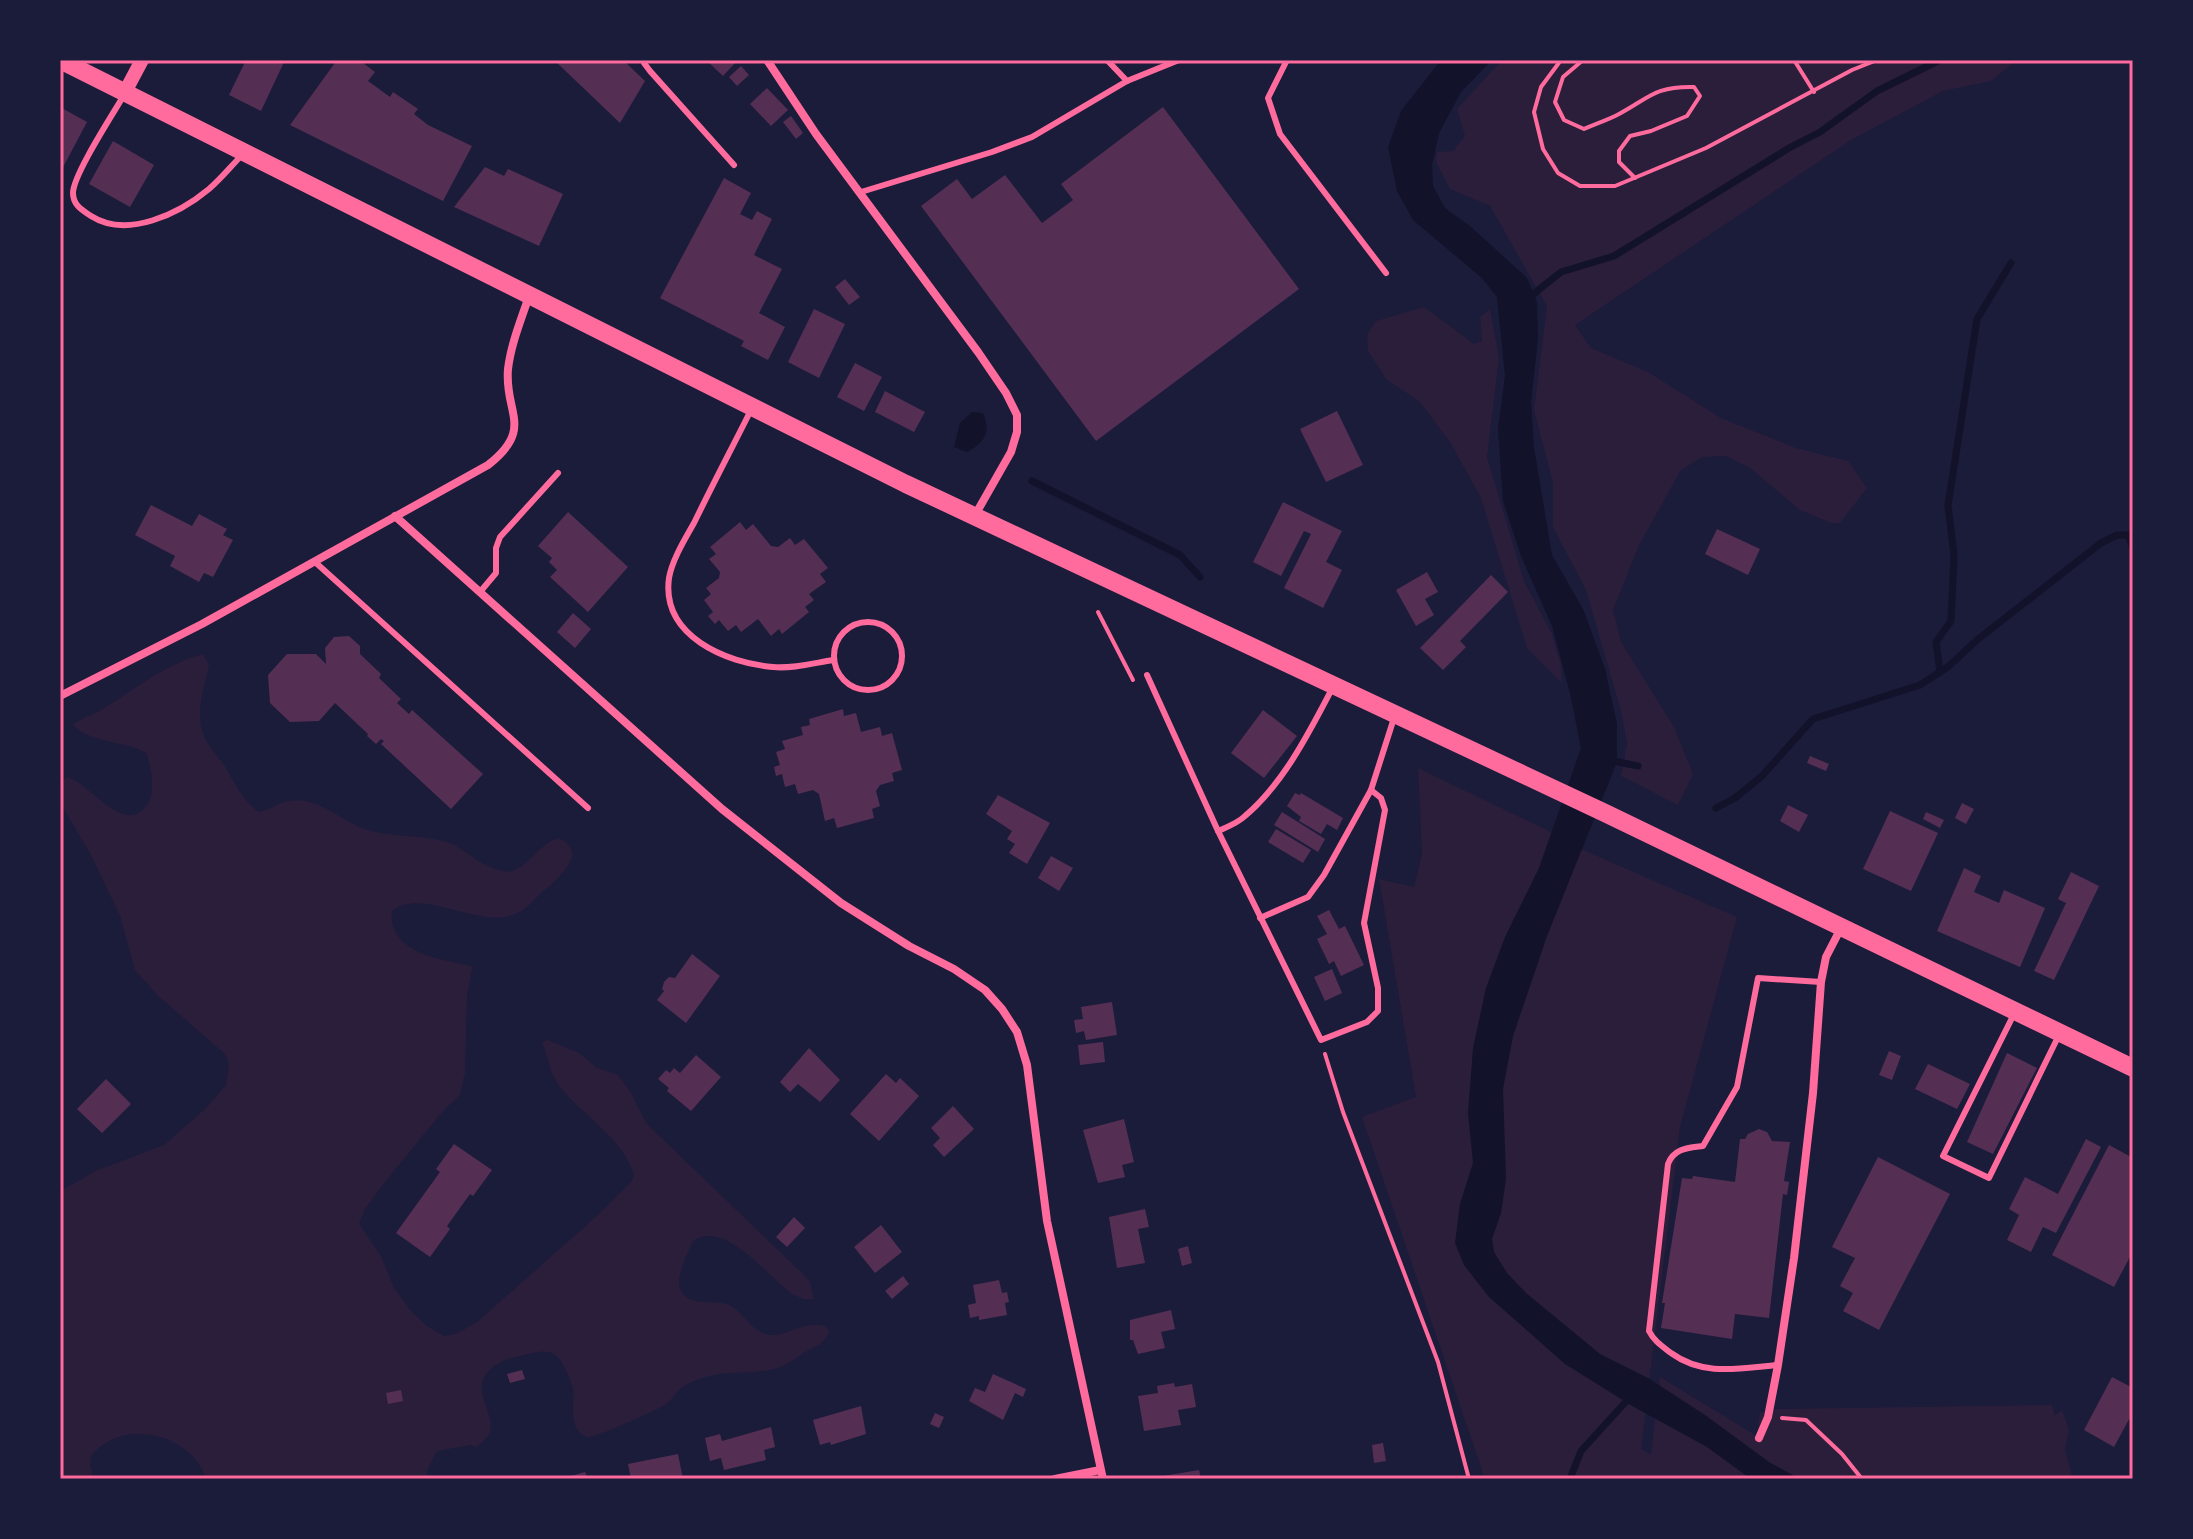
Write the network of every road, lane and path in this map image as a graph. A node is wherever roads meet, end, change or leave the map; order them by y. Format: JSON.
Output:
{"nodes":[{"id":1,"x":60,"y":60,"type":"edge"},
{"id":2,"x":142,"y":60,"type":"edge"},
{"id":3,"x":645,"y":60,"type":"edge"},
{"id":4,"x":767,"y":60,"type":"edge"},
{"id":5,"x":1028,"y":60,"type":"edge"},
{"id":6,"x":1039,"y":60,"type":"edge"},
{"id":7,"x":1107,"y":60,"type":"edge"},
{"id":8,"x":1179,"y":60,"type":"edge"},
{"id":9,"x":1287,"y":60,"type":"edge"},
{"id":10,"x":1561,"y":60,"type":"edge"},
{"id":11,"x":1583,"y":60,"type":"edge"},
{"id":12,"x":1794,"y":60,"type":"edge"},
{"id":13,"x":1877,"y":60,"type":"edge"},
{"id":14,"x":1127,"y":81,"type":"junction"},
{"id":15,"x":125,"y":92,"type":"junction"},
{"id":16,"x":1815,"y":92,"type":"junction"},
{"id":17,"x":243,"y":154,"type":"junction"},
{"id":18,"x":734,"y":165,"type":"dead end"},
{"id":19,"x":1635,"y":178,"type":"junction"},
{"id":20,"x":861,"y":192,"type":"junction"},
{"id":21,"x":1386,"y":273,"type":"dead end"},
{"id":22,"x":529,"y":296,"type":"junction"},
{"id":23,"x":752,"y":408,"type":"junction"},
{"id":24,"x":558,"y":473,"type":"dead end"},
{"id":25,"x":395,"y":516,"type":"junction"},
{"id":26,"x":974,"y":517,"type":"junction"},
{"id":27,"x":315,"y":562,"type":"junction"},
{"id":28,"x":480,"y":592,"type":"junction"},
{"id":29,"x":833,"y":660,"type":"junction"},
{"id":30,"x":1147,"y":675,"type":"dead end"},
{"id":31,"x":1333,"y":685,"type":"junction"},
{"id":32,"x":60,"y":696,"type":"edge"},
{"id":33,"x":1395,"y":714,"type":"junction"},
{"id":34,"x":1371,"y":790,"type":"junction"},
{"id":35,"x":588,"y":808,"type":"dead end"},
{"id":36,"x":1218,"y":831,"type":"junction"},
{"id":37,"x":1260,"y":918,"type":"junction"},
{"id":38,"x":1841,"y":927,"type":"junction"},
{"id":39,"x":1821,"y":982,"type":"junction"},
{"id":40,"x":2016,"y":1011,"type":"junction"},
{"id":41,"x":2061,"y":1033,"type":"junction"},
{"id":42,"x":1321,"y":1040,"type":"junction"},
{"id":43,"x":2133,"y":1068,"type":"edge"},
{"id":44,"x":1778,"y":1365,"type":"junction"},
{"id":45,"x":1768,"y":1417,"type":"junction"},
{"id":46,"x":1759,"y":1438,"type":"dead end"},
{"id":47,"x":1102,"y":1474,"type":"edge"},
{"id":48,"x":1055,"y":1479,"type":"edge"},
{"id":49,"x":1469,"y":1479,"type":"edge"},
{"id":50,"x":1862,"y":1479,"type":"edge"}],
"edges":[{"from":1,"to":15,"type":"main road"},
{"from":2,"to":15,"type":"street"},
{"from":3,"to":18,"type":"lane"},
{"from":4,"to":20,"type":"street"},
{"from":5,"to":6,"type":"lane"},
{"from":7,"to":14,"type":"lane"},
{"from":8,"to":14,"type":"lane"},
{"from":9,"to":21,"type":"lane"},
{"from":10,"to":19,"type":"path"},
{"from":11,"to":19,"type":"path"},
{"from":12,"to":16,"type":"path"},
{"from":13,"to":16,"type":"path"},
{"from":14,"to":20,"type":"lane"},
{"from":15,"to":17,"type":"main road"},
{"from":15,"to":17,"type":"lane"},
{"from":16,"to":19,"type":"path"},
{"from":17,"to":22,"type":"main road"},
{"from":20,"to":26,"type":"street"},
{"from":22,"to":23,"type":"main road"},
{"from":22,"to":25,"type":"street"},
{"from":23,"to":26,"type":"main road"},
{"from":23,"to":29,"type":"lane"},
{"from":24,"to":28,"type":"lane"},
{"from":25,"to":27,"type":"street"},
{"from":25,"to":28,"type":"street"},
{"from":26,"to":31,"type":"main road"},
{"from":27,"to":32,"type":"street"},
{"from":27,"to":35,"type":"lane"},
{"from":28,"to":47,"type":"street"},
{"from":29,"to":29,"type":"lane"},
{"from":30,"to":36,"type":"lane"},
{"from":31,"to":33,"type":"main road"},
{"from":31,"to":36,"type":"lane"},
{"from":33,"to":34,"type":"lane"},
{"from":33,"to":38,"type":"main road"},
{"from":34,"to":37,"type":"lane"},
{"from":34,"to":42,"type":"lane"},
{"from":36,"to":37,"type":"lane"},
{"from":37,"to":42,"type":"lane"},
{"from":38,"to":39,"type":"street"},
{"from":38,"to":40,"type":"main road"},
{"from":39,"to":44,"type":"street"},
{"from":39,"to":44,"type":"lane"},
{"from":40,"to":41,"type":"main road"},
{"from":40,"to":41,"type":"lane"},
{"from":41,"to":43,"type":"main road"},
{"from":42,"to":49,"type":"path"},
{"from":44,"to":45,"type":"street"},
{"from":45,"to":46,"type":"street"},
{"from":45,"to":50,"type":"path"},
{"from":47,"to":48,"type":"street"}]}
